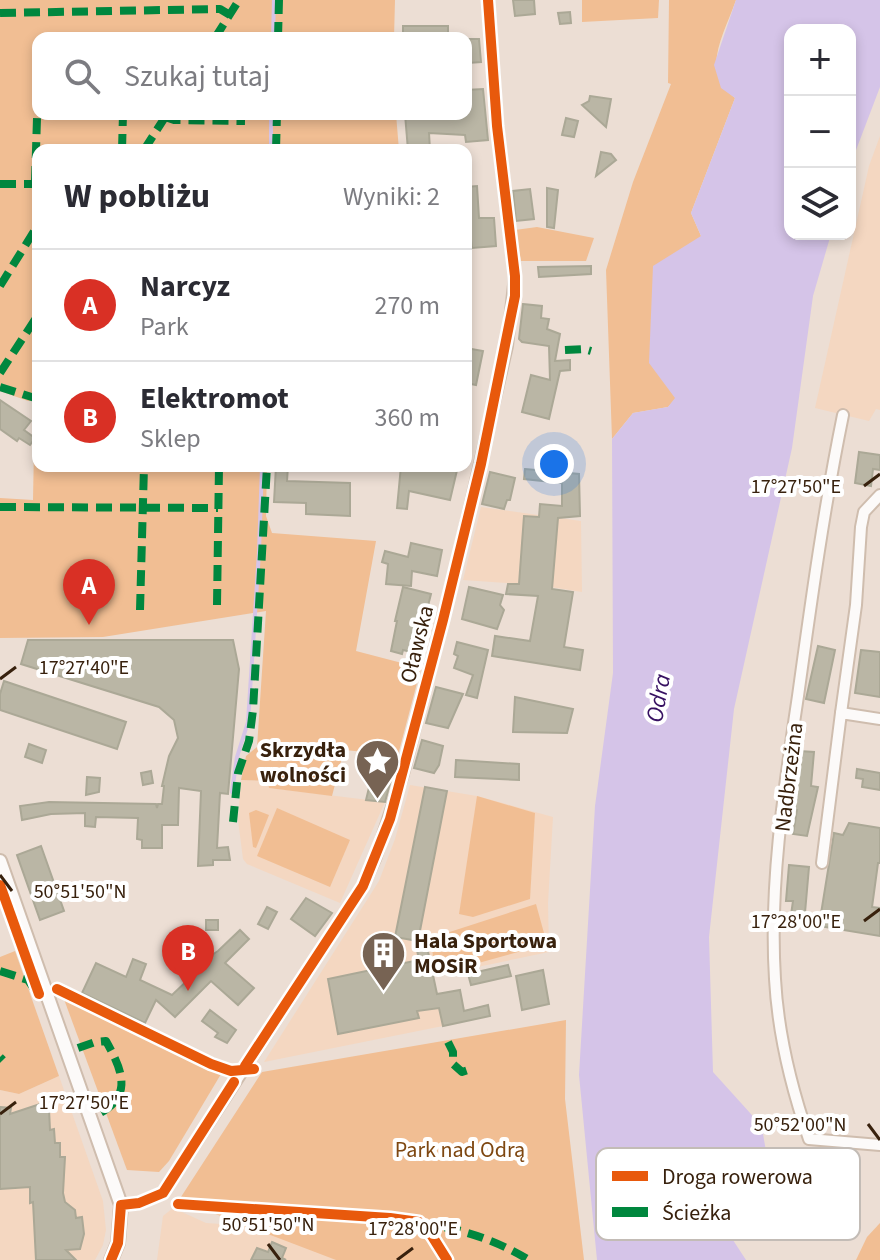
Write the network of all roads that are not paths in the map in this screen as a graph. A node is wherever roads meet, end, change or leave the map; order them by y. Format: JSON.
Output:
{"nodes":[{"id":1,"x":488,"y":0,"type":"edge"},
{"id":2,"x":843,"y":415,"type":"dead end"},
{"id":3,"x":880,"y":495,"type":"edge"},
{"id":4,"x":841,"y":713,"type":"junction"},
{"id":5,"x":880,"y":719,"type":"edge"},
{"id":6,"x":0,"y":861,"type":"edge"},
{"id":7,"x":822,"y":863,"type":"dead end"},
{"id":8,"x":880,"y":1145,"type":"edge"},
{"id":9,"x":121,"y":1205,"type":"junction"},
{"id":10,"x":111,"y":1260,"type":"edge"}],
"edges":[{"from":1,"to":9,"type":"street","name":"Oławska"},
{"from":2,"to":8,"type":"street","name":"Nadbrzeżna"},
{"from":3,"to":4,"type":"street"},
{"from":4,"to":5,"type":"street"},
{"from":4,"to":7,"type":"street"},
{"from":6,"to":9,"type":"street"},
{"from":9,"to":10,"type":"street"}]}
